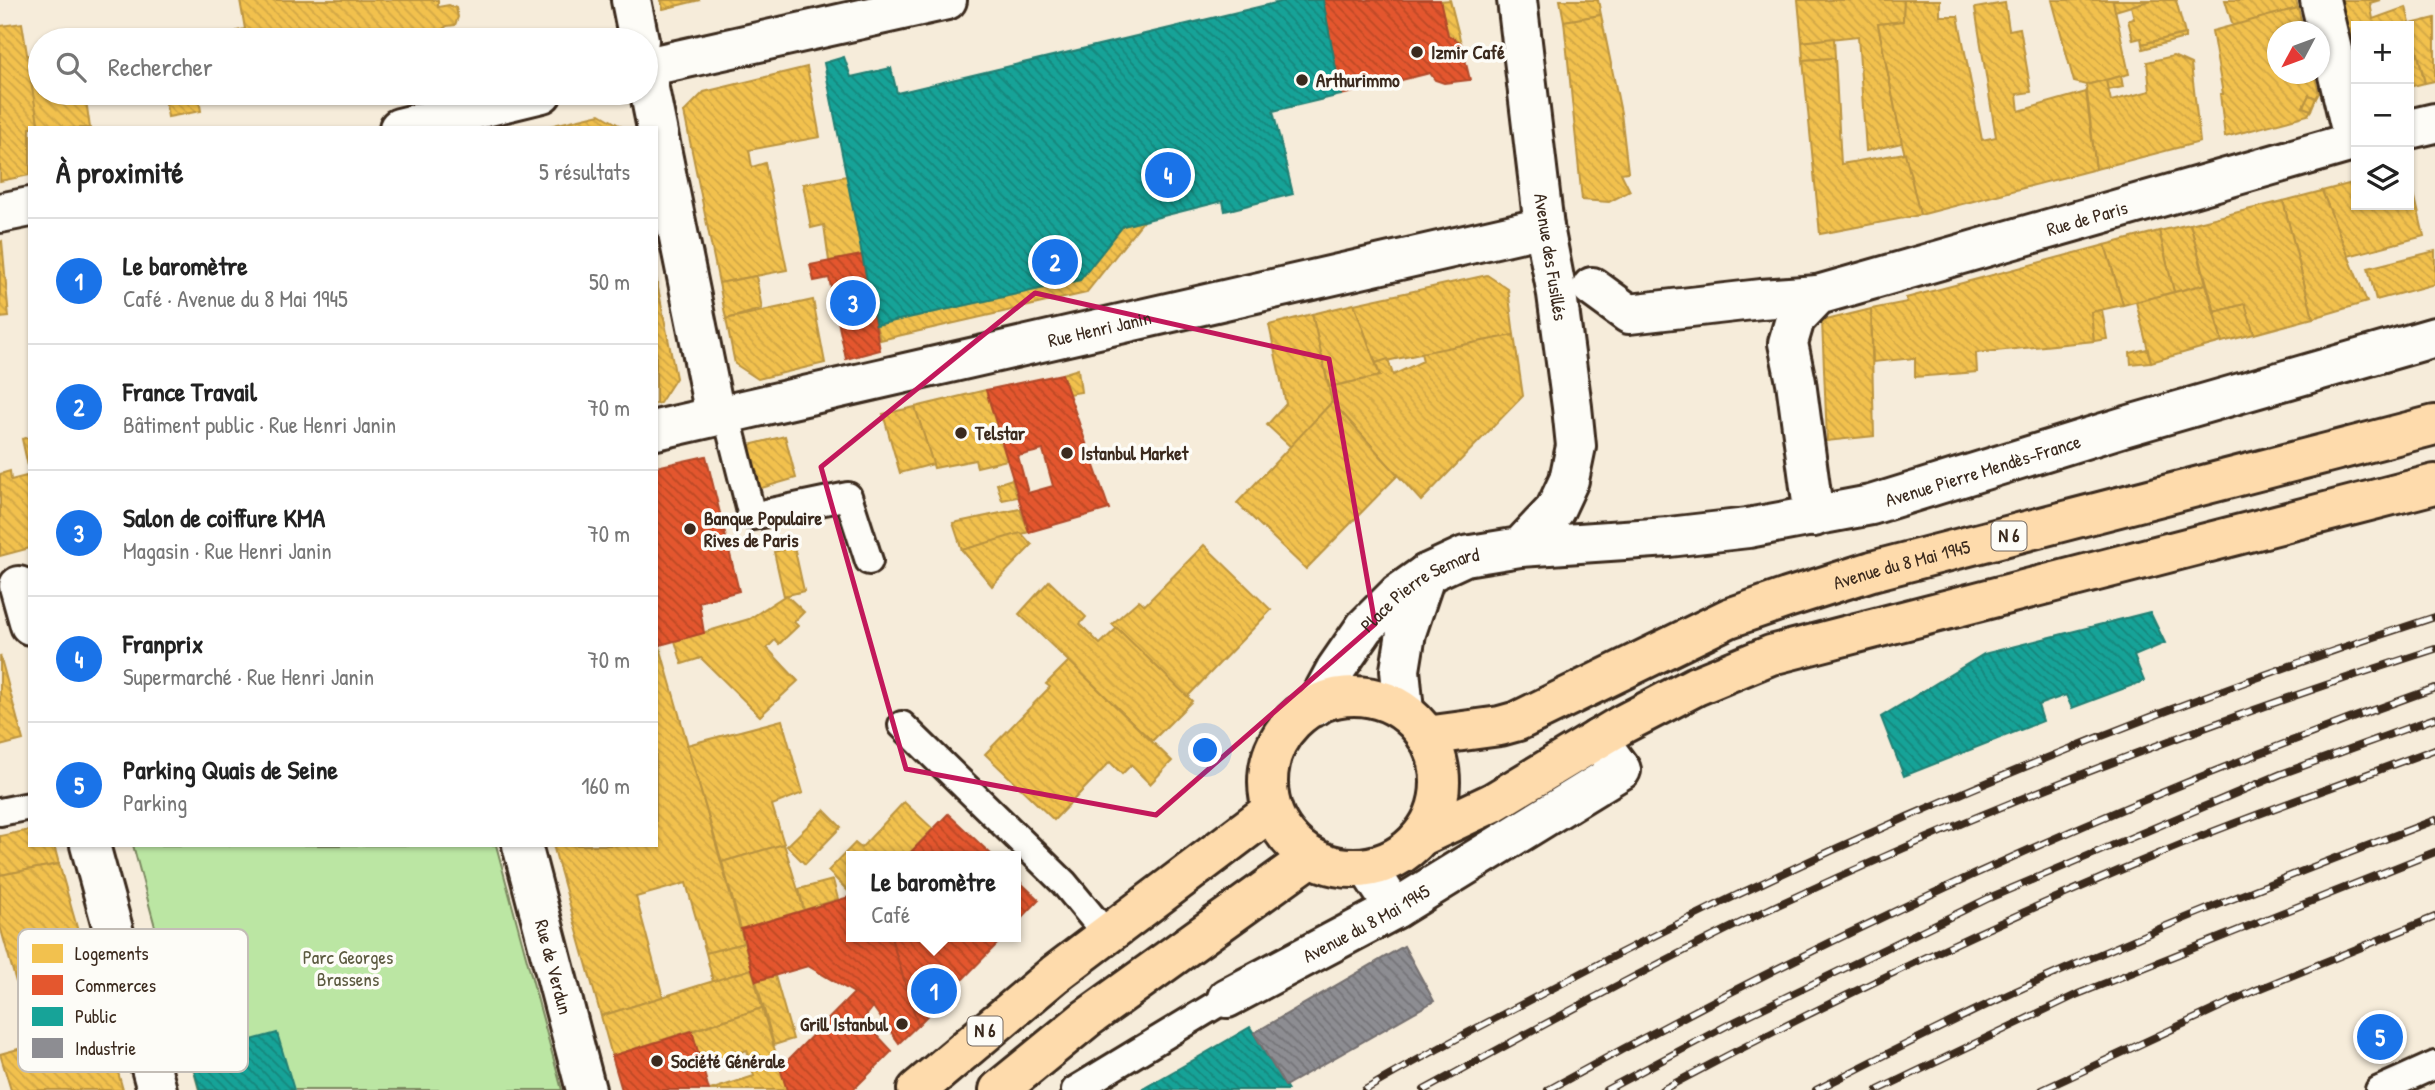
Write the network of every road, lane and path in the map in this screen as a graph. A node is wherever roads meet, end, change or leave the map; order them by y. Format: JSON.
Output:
{"nodes":[{"id":1,"x":631,"y":0,"type":"edge"},
{"id":2,"x":947,"y":0,"type":"edge"},
{"id":3,"x":1517,"y":0,"type":"edge"},
{"id":4,"x":2320,"y":0,"type":"edge"},
{"id":5,"x":637,"y":28,"type":"edge"},
{"id":6,"x":658,"y":64,"type":"edge"},
{"id":7,"x":493,"y":105,"type":"edge"},
{"id":8,"x":653,"y":105,"type":"edge"},
{"id":9,"x":2435,"y":123,"type":"edge"},
{"id":10,"x":2351,"y":125,"type":"edge"},
{"id":11,"x":407,"y":126,"type":"edge"},
{"id":12,"x":657,"y":126,"type":"edge"},
{"id":13,"x":2414,"y":128,"type":"edge"},
{"id":14,"x":658,"y":129,"type":"edge"},
{"id":15,"x":2351,"y":142,"type":"edge"},
{"id":16,"x":28,"y":207,"type":"edge"},
{"id":17,"x":0,"y":213,"type":"edge"},
{"id":18,"x":1544,"y":227,"type":"junction"},
{"id":19,"x":1592,"y":287,"type":"dead end"},
{"id":20,"x":1818,"y":295,"type":"junction"},
{"id":21,"x":2435,"y":337,"type":"edge"},
{"id":22,"x":720,"y":414,"type":"junction"},
{"id":23,"x":2435,"y":425,"type":"edge"},
{"id":24,"x":658,"y":429,"type":"edge"},
{"id":25,"x":2435,"y":484,"type":"edge"},
{"id":26,"x":1814,"y":517,"type":"junction"},
{"id":27,"x":1520,"y":547,"type":"junction"},
{"id":28,"x":869,"y":561,"type":"dead end"},
{"id":29,"x":1426,"y":574,"type":"junction"},
{"id":30,"x":16,"y":587,"type":"edge"},
{"id":31,"x":28,"y":620,"type":"edge"},
{"id":32,"x":1315,"y":706,"type":"junction"},
{"id":33,"x":1415,"y":724,"type":"junction"},
{"id":34,"x":902,"y":725,"type":"dead end"},
{"id":35,"x":1610,"y":732,"type":"junction"},
{"id":36,"x":28,"y":806,"type":"edge"},
{"id":37,"x":1272,"y":810,"type":"junction"},
{"id":38,"x":0,"y":812,"type":"edge"},
{"id":39,"x":1422,"y":836,"type":"junction"},
{"id":40,"x":91,"y":847,"type":"edge"},
{"id":41,"x":523,"y":847,"type":"edge"},
{"id":42,"x":1311,"y":857,"type":"junction"},
{"id":43,"x":1368,"y":868,"type":"junction"},
{"id":44,"x":1395,"y":909,"type":"junction"},
{"id":45,"x":113,"y":929,"type":"edge"},
{"id":46,"x":1107,"y":935,"type":"junction"},
{"id":47,"x":1227,"y":999,"type":"joint"},
{"id":48,"x":2435,"y":1065,"type":"edge"},
{"id":49,"x":152,"y":1072,"type":"edge"},
{"id":50,"x":157,"y":1090,"type":"edge"},
{"id":51,"x":586,"y":1090,"type":"edge"},
{"id":52,"x":917,"y":1090,"type":"edge"},
{"id":53,"x":999,"y":1090,"type":"edge"},
{"id":54,"x":1075,"y":1090,"type":"edge"},
{"id":55,"x":2379,"y":1090,"type":"edge"}],
"edges":[{"from":1,"to":5,"type":"street"},
{"from":2,"to":6,"type":"street"},
{"from":3,"to":18,"type":"street","name":"Avenue des Fusillés"},
{"from":4,"to":10,"type":"street"},
{"from":7,"to":11,"type":"street"},
{"from":8,"to":12,"type":"street"},
{"from":9,"to":13,"type":"street"},
{"from":14,"to":22,"type":"street"},
{"from":15,"to":20,"type":"street","name":"Rue de Paris"},
{"from":16,"to":17,"type":"street"},
{"from":18,"to":22,"type":"street","name":"Rue Henri Janin"},
{"from":18,"to":27,"type":"street","name":"Avenue des Fusillés"},
{"from":19,"to":20,"type":"street","name":"Rue de Paris"},
{"from":20,"to":26,"type":"street"},
{"from":21,"to":26,"type":"street","name":"Avenue Pierre Mendès-France"},
{"from":22,"to":24,"type":"street","name":"Rue Henri Janin"},
{"from":22,"to":28,"type":"lane"},
{"from":23,"to":33,"type":"main road","name":"Avenue du 8 Mai 1945","number":"N 6"},
{"from":25,"to":35,"type":"main road","number":"N 6"},
{"from":26,"to":27,"type":"street","name":"Avenue Pierre Mendès-France"},
{"from":27,"to":29,"type":"street","name":"Place Pierre Semard"},
{"from":29,"to":32,"type":"street","name":"Place Pierre Semard"},
{"from":29,"to":33,"type":"street"},
{"from":30,"to":31,"type":"street"},
{"from":32,"to":33,"type":"main road","name":"Place Pierre Semard","number":"N 6"},
{"from":32,"to":37,"type":"main road","name":"Place Pierre Semard","number":"N 6"},
{"from":33,"to":39,"type":"main road","name":"Place Pierre Semard","number":"N 6"},
{"from":34,"to":46,"type":"lane"},
{"from":35,"to":39,"type":"main road","number":"N 6"},
{"from":35,"to":44,"type":"street","name":"Avenue du 8 Mai 1945"},
{"from":36,"to":38,"type":"lane"},
{"from":37,"to":42,"type":"main road","name":"Place Pierre Semard","number":"N 6"},
{"from":37,"to":46,"type":"main road","number":"N 6"},
{"from":39,"to":43,"type":"main road","name":"Place Pierre Semard","number":"N 6"},
{"from":40,"to":45,"type":"street"},
{"from":41,"to":51,"type":"street","name":"Rue de Verdun"},
{"from":42,"to":43,"type":"main road","name":"Place Pierre Semard","number":"N 6"},
{"from":42,"to":53,"type":"main road"},
{"from":43,"to":44,"type":"street"},
{"from":44,"to":47,"type":"street","name":"Avenue du 8 Mai 1945"},
{"from":46,"to":52,"type":"main road","number":"N 6"},
{"from":47,"to":54,"type":"lane","name":"Avenue du 8 Mai 1945"},
{"from":48,"to":55,"type":"lane"},
{"from":49,"to":50,"type":"street"}]}
